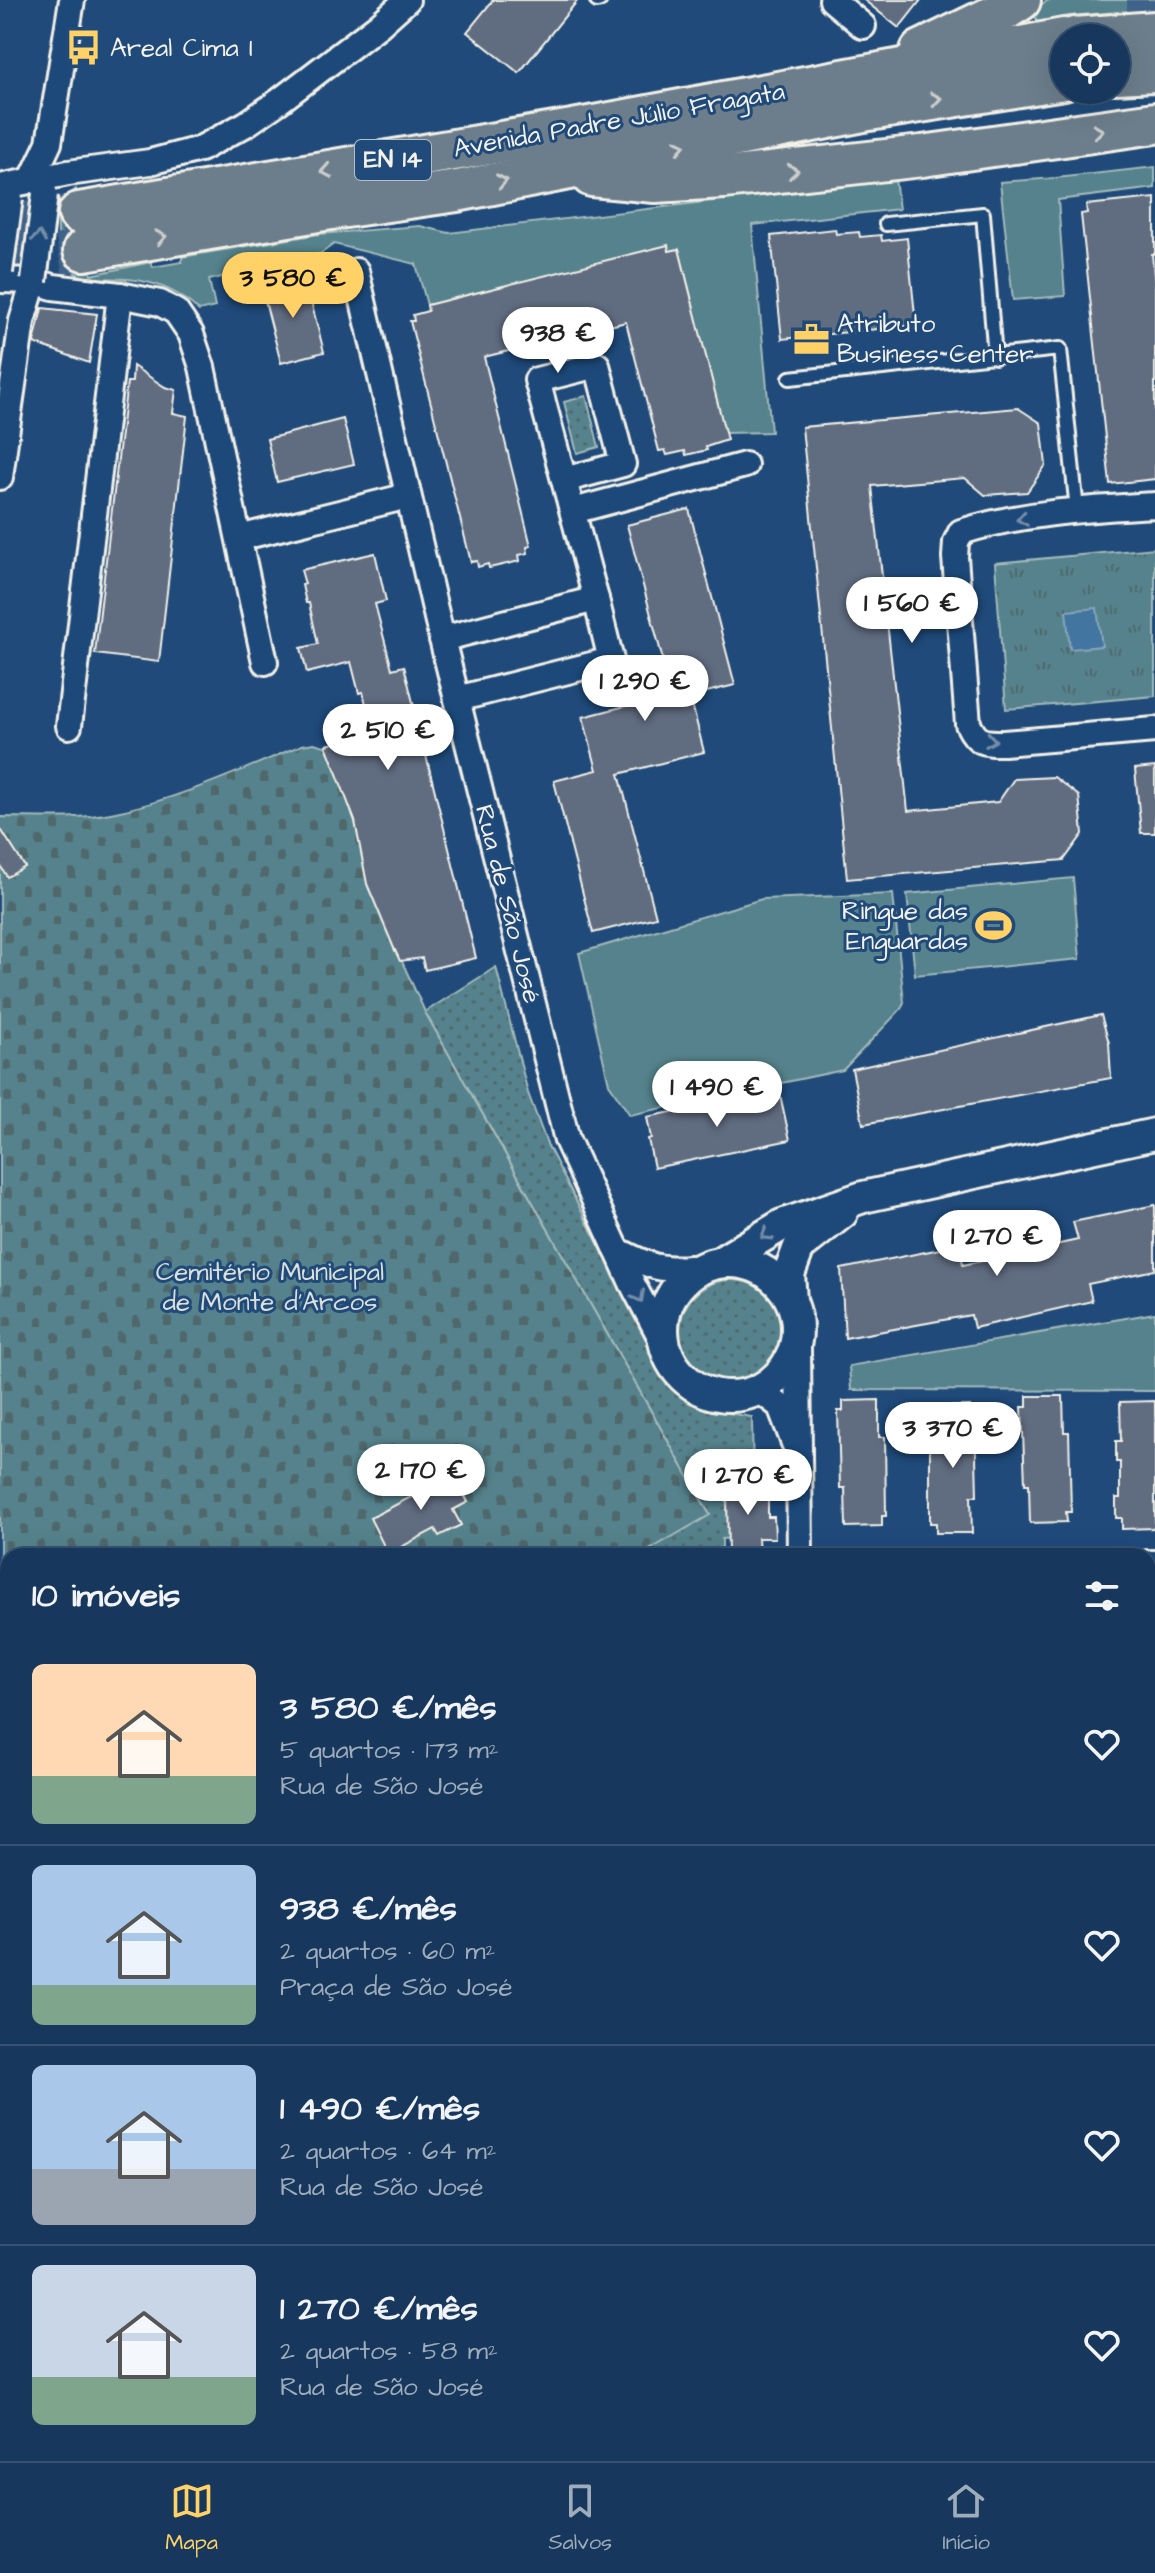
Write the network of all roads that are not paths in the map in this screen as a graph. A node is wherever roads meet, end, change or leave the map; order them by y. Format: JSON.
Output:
{"nodes":[{"id":1,"x":72,"y":0,"type":"edge"},
{"id":2,"x":407,"y":0,"type":"edge"},
{"id":3,"x":832,"y":0,"type":"edge"},
{"id":4,"x":1020,"y":0,"type":"edge"},
{"id":5,"x":863,"y":26,"type":"dead end"},
{"id":6,"x":1155,"y":32,"type":"edge"},
{"id":7,"x":1130,"y":34,"type":"edge"},
{"id":8,"x":1050,"y":41,"type":"edge"},
{"id":9,"x":1155,"y":71,"type":"edge"},
{"id":10,"x":878,"y":72,"type":"junction"},
{"id":11,"x":1130,"y":72,"type":"edge"},
{"id":12,"x":1050,"y":81,"type":"edge"},
{"id":13,"x":1155,"y":123,"type":"edge"},
{"id":14,"x":548,"y":171,"type":"junction"},
{"id":15,"x":38,"y":187,"type":"junction"},
{"id":16,"x":5,"y":192,"type":"edge"},
{"id":17,"x":886,"y":224,"type":"dead end"},
{"id":18,"x":356,"y":271,"type":"dead end"},
{"id":19,"x":0,"y":272,"type":"edge"},
{"id":20,"x":0,"y":280,"type":"edge"},
{"id":21,"x":34,"y":281,"type":"junction"},
{"id":22,"x":120,"y":295,"type":"junction"},
{"id":23,"x":995,"y":357,"type":"junction"},
{"id":24,"x":790,"y":378,"type":"dead end"},
{"id":25,"x":745,"y":465,"type":"dead end"},
{"id":26,"x":0,"y":477,"type":"edge"},
{"id":27,"x":564,"y":480,"type":"junction"},
{"id":28,"x":408,"y":496,"type":"junction"},
{"id":29,"x":1155,"y":505,"type":"edge"},
{"id":30,"x":1077,"y":510,"type":"junction"},
{"id":31,"x":573,"y":511,"type":"junction"},
{"id":32,"x":239,"y":538,"type":"junction"},
{"id":33,"x":596,"y":599,"type":"junction"},
{"id":34,"x":442,"y":639,"type":"junction"},
{"id":35,"x":265,"y":662,"type":"dead end"},
{"id":36,"x":457,"y":699,"type":"junction"},
{"id":37,"x":69,"y":726,"type":"dead end"},
{"id":38,"x":1155,"y":730,"type":"edge"},
{"id":39,"x":1155,"y":1134,"type":"edge"},
{"id":40,"x":863,"y":1197,"type":"junction"},
{"id":41,"x":617,"y":1250,"type":"junction"},
{"id":42,"x":714,"y":1263,"type":"junction"},
{"id":43,"x":791,"y":1300,"type":"junction"},
{"id":44,"x":663,"y":1342,"type":"junction"},
{"id":45,"x":798,"y":1347,"type":"junction"},
{"id":46,"x":759,"y":1390,"type":"junction"},
{"id":47,"x":799,"y":1456,"type":"junction"},
{"id":48,"x":800,"y":1548,"type":"edge"}],
"edges":[{"from":1,"to":15,"type":"street"},
{"from":2,"to":15,"type":"street"},
{"from":3,"to":5,"type":"street"},
{"from":4,"to":10,"type":"highway"},
{"from":6,"to":7,"type":"highway"},
{"from":8,"to":10,"type":"highway","name":"Avenida Padre Júlio Fragata","number":"EN 14"},
{"from":9,"to":11,"type":"highway"},
{"from":10,"to":14,"type":"highway","name":"Avenida Padre Júlio Fragata","number":"EN 14","one_way":true},
{"from":14,"to":12,"type":"highway","name":"Avenida Padre Júlio Fragata","number":"EN 14","one_way":true},
{"from":14,"to":13,"type":"highway","one_way":true},
{"from":15,"to":16,"type":"street"},
{"from":21,"to":15,"type":"street","one_way":true,"bridge":true},
{"from":16,"to":19,"type":"street","bridge":true},
{"from":17,"to":23,"type":"lane"},
{"from":18,"to":28,"type":"street","name":"Rua de São José"},
{"from":20,"to":21,"type":"street"},
{"from":21,"to":22,"type":"street"},
{"from":21,"to":26,"type":"street"},
{"from":22,"to":32,"type":"street"},
{"from":22,"to":37,"type":"street"},
{"from":23,"to":24,"type":"lane"},
{"from":23,"to":30,"type":"lane"},
{"from":25,"to":31,"type":"street"},
{"from":27,"to":27,"type":"street"},
{"from":27,"to":31,"type":"street"},
{"from":28,"to":32,"type":"street"},
{"from":28,"to":34,"type":"street","name":"Rua de São José"},
{"from":29,"to":30,"type":"street"},
{"from":30,"to":38,"type":"street","one_way":true},
{"from":31,"to":33,"type":"street"},
{"from":32,"to":35,"type":"street"},
{"from":33,"to":34,"type":"street"},
{"from":33,"to":36,"type":"street"},
{"from":34,"to":36,"type":"street","name":"Rua de São José"},
{"from":36,"to":41,"type":"street","name":"Rua de São José"},
{"from":39,"to":40,"type":"street"},
{"from":40,"to":42,"type":"street","one_way":true},
{"from":40,"to":43,"type":"street"},
{"from":41,"to":42,"type":"street"},
{"from":41,"to":44,"type":"street","name":"Rua de São José","one_way":true},
{"from":42,"to":43,"type":"street"},
{"from":42,"to":44,"type":"street"},
{"from":43,"to":45,"type":"street"},
{"from":44,"to":46,"type":"street"},
{"from":45,"to":46,"type":"street"},
{"from":45,"to":47,"type":"street"},
{"from":46,"to":47,"type":"street"},
{"from":47,"to":48,"type":"street"}]}
